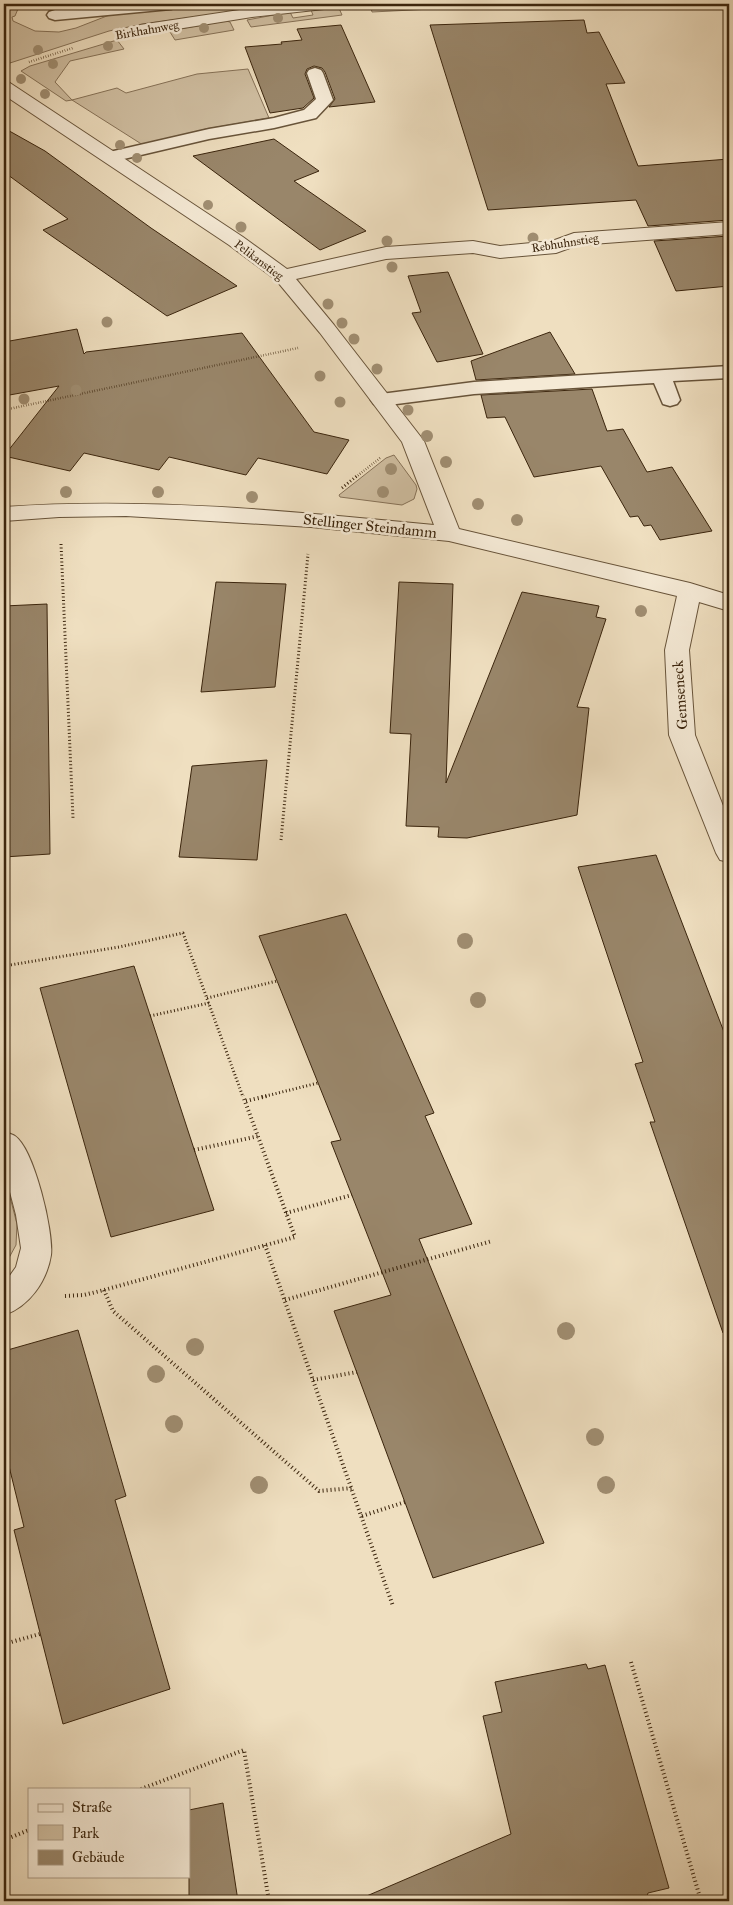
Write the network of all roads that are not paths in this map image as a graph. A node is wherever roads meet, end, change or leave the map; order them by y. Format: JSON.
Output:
{"nodes":[{"id":1,"x":171,"y":4,"type":"edge"},
{"id":2,"x":324,"y":4,"type":"edge"},
{"id":3,"x":55,"y":15,"type":"dead end"},
{"id":4,"x":146,"y":30,"type":"dead end"},
{"id":5,"x":315,"y":73,"type":"dead end"},
{"id":6,"x":4,"y":87,"type":"edge"},
{"id":7,"x":111,"y":158,"type":"junction"},
{"id":8,"x":729,"y":228,"type":"edge"},
{"id":9,"x":283,"y":276,"type":"junction"},
{"id":10,"x":729,"y":372,"type":"edge"},
{"id":11,"x":661,"y":376,"type":"junction"},
{"id":12,"x":381,"y":400,"type":"junction"},
{"id":13,"x":670,"y":400,"type":"dead end"},
{"id":14,"x":4,"y":514,"type":"edge"},
{"id":15,"x":449,"y":534,"type":"junction"},
{"id":16,"x":690,"y":590,"type":"junction"},
{"id":17,"x":729,"y":603,"type":"edge"},
{"id":18,"x":729,"y":852,"type":"edge"},
{"id":19,"x":4,"y":1144,"type":"edge"},
{"id":20,"x":11,"y":1296,"type":"edge"}],
"edges":[{"from":1,"to":3,"type":"lane"},
{"from":2,"to":4,"type":"street","name":"Birkhahnweg"},
{"from":5,"to":7,"type":"lane"},
{"from":6,"to":7,"type":"street","name":"Pelikanstieg"},
{"from":7,"to":9,"type":"street","name":"Pelikanstieg"},
{"from":8,"to":9,"type":"street","name":"Rebhuhnstieg"},
{"from":9,"to":12,"type":"street","name":"Pelikanstieg"},
{"from":10,"to":11,"type":"lane"},
{"from":11,"to":12,"type":"lane"},
{"from":11,"to":13,"type":"lane"},
{"from":12,"to":15,"type":"street","name":"Pelikanstieg"},
{"from":14,"to":15,"type":"street","name":"Stellinger Steindamm"},
{"from":15,"to":16,"type":"street","name":"Stellinger Steindamm"},
{"from":16,"to":17,"type":"street","name":"Stellinger Steindamm"},
{"from":16,"to":18,"type":"street","name":"Gemseneck"},
{"from":19,"to":20,"type":"street"}]}
